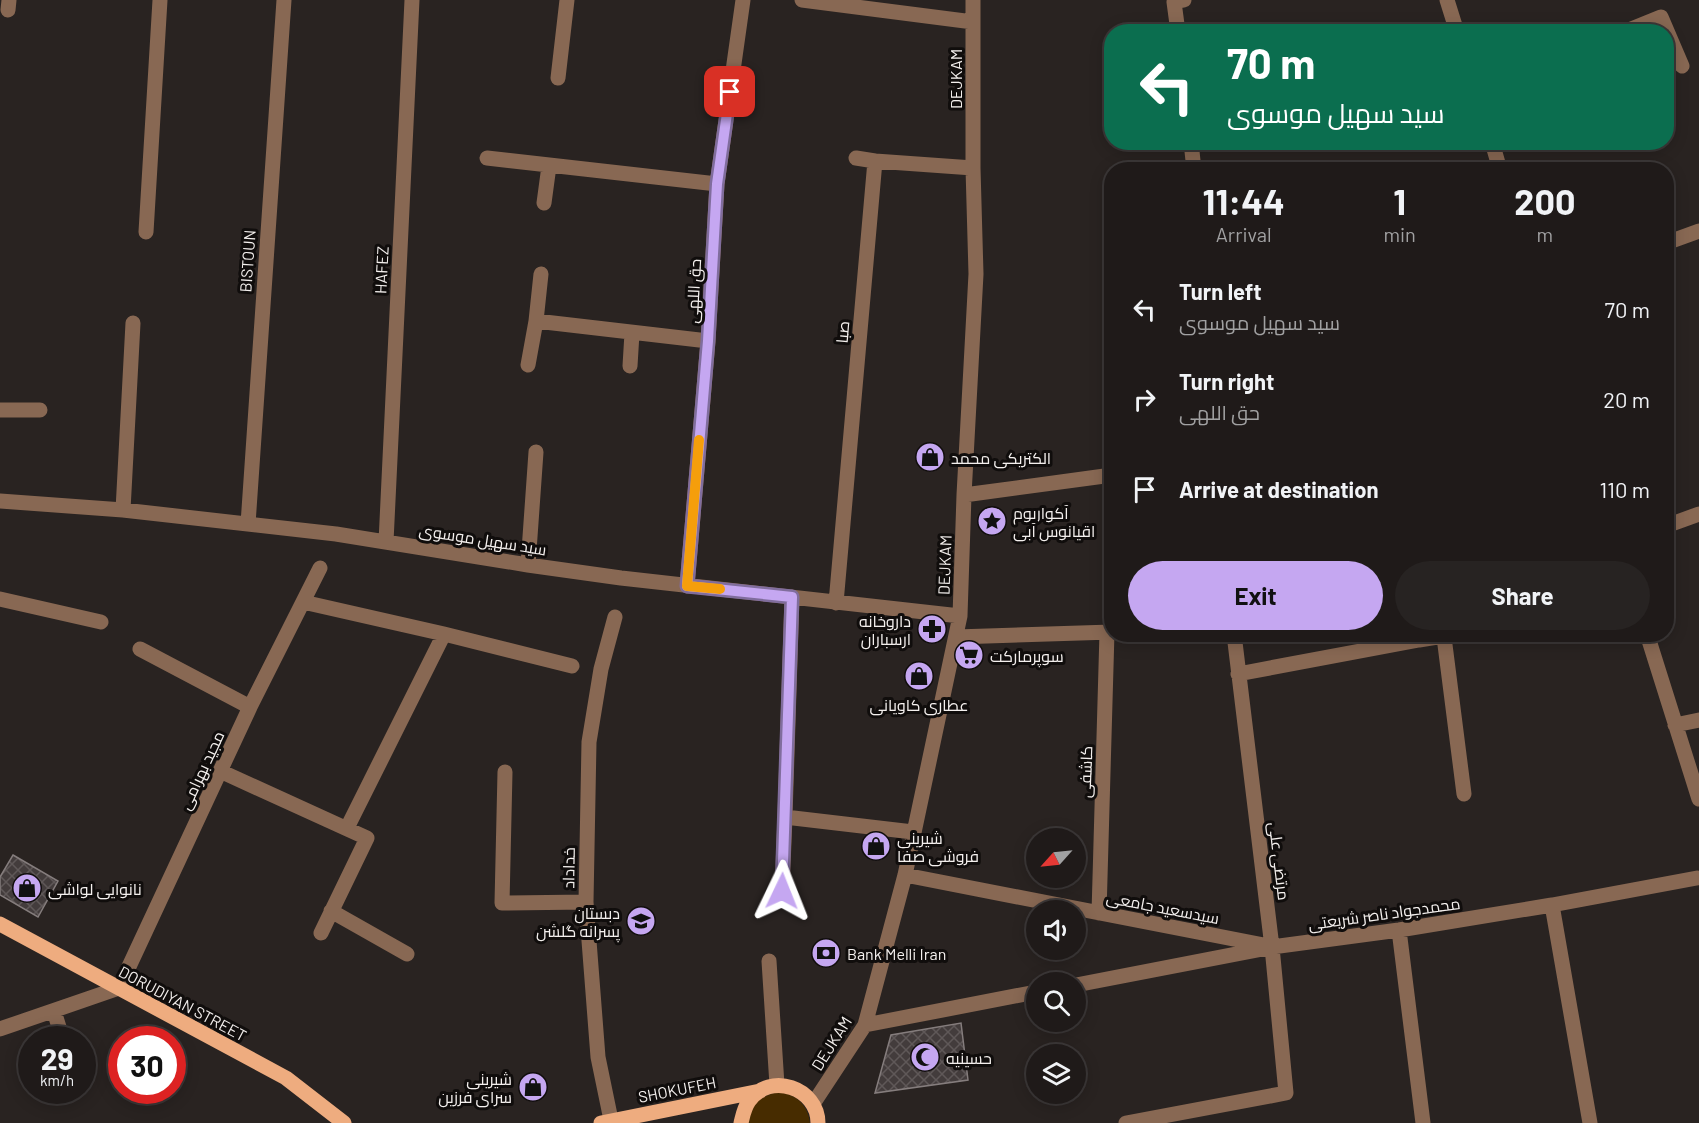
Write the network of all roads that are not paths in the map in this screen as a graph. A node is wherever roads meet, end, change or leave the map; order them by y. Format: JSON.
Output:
{"nodes":[{"id":1,"x":160,"y":0,"type":"edge"},
{"id":2,"x":284,"y":0,"type":"edge"},
{"id":3,"x":412,"y":0,"type":"edge"},
{"id":4,"x":567,"y":0,"type":"edge"},
{"id":5,"x":743,"y":0,"type":"edge"},
{"id":6,"x":802,"y":0,"type":"edge"},
{"id":7,"x":973,"y":0,"type":"edge"},
{"id":8,"x":1447,"y":0,"type":"edge"},
{"id":9,"x":1179,"y":1,"type":"edge"},
{"id":10,"x":973,"y":22,"type":"junction"},
{"id":11,"x":1178,"y":24,"type":"edge"},
{"id":12,"x":1454,"y":24,"type":"edge"},
{"id":13,"x":1643,"y":24,"type":"edge"},
{"id":14,"x":1663,"y":24,"type":"edge"},
{"id":15,"x":1674,"y":48,"type":"edge"},
{"id":16,"x":1682,"y":66,"type":"dead end"},
{"id":17,"x":558,"y":78,"type":"dead end"},
{"id":18,"x":486,"y":158,"type":"dead end"},
{"id":19,"x":856,"y":158,"type":"dead end"},
{"id":20,"x":875,"y":161,"type":"junction"},
{"id":21,"x":549,"y":166,"type":"junction"},
{"id":22,"x":973,"y":168,"type":"junction"},
{"id":23,"x":717,"y":184,"type":"junction"},
{"id":24,"x":544,"y":203,"type":"dead end"},
{"id":25,"x":1699,"y":231,"type":"edge"},
{"id":26,"x":146,"y":232,"type":"dead end"},
{"id":27,"x":1674,"y":240,"type":"edge"},
{"id":28,"x":541,"y":274,"type":"dead end"},
{"id":29,"x":536,"y":321,"type":"junction"},
{"id":30,"x":133,"y":323,"type":"dead end"},
{"id":31,"x":633,"y":333,"type":"junction"},
{"id":32,"x":708,"y":341,"type":"junction"},
{"id":33,"x":528,"y":364,"type":"dead end"},
{"id":34,"x":630,"y":366,"type":"dead end"},
{"id":35,"x":0,"y":410,"type":"edge"},
{"id":36,"x":40,"y":410,"type":"dead end"},
{"id":37,"x":536,"y":452,"type":"dead end"},
{"id":38,"x":1104,"y":476,"type":"edge"},
{"id":39,"x":964,"y":495,"type":"junction"},
{"id":40,"x":0,"y":501,"type":"edge"},
{"id":41,"x":123,"y":510,"type":"junction"},
{"id":42,"x":1699,"y":514,"type":"edge"},
{"id":43,"x":1674,"y":523,"type":"edge"},
{"id":44,"x":248,"y":524,"type":"junction"},
{"id":45,"x":386,"y":542,"type":"junction"},
{"id":46,"x":528,"y":566,"type":"junction"},
{"id":47,"x":320,"y":568,"type":"dead end"},
{"id":48,"x":687,"y":586,"type":"junction"},
{"id":49,"x":792,"y":597,"type":"junction"},
{"id":50,"x":0,"y":599,"type":"edge"},
{"id":51,"x":303,"y":602,"type":"junction"},
{"id":52,"x":836,"y":603,"type":"junction"},
{"id":53,"x":960,"y":616,"type":"junction"},
{"id":54,"x":615,"y":617,"type":"dead end"},
{"id":55,"x":101,"y":622,"type":"dead end"},
{"id":56,"x":1104,"y":632,"type":"edge"},
{"id":57,"x":444,"y":634,"type":"junction"},
{"id":58,"x":956,"y":637,"type":"junction"},
{"id":59,"x":1109,"y":642,"type":"edge"},
{"id":60,"x":1235,"y":642,"type":"edge"},
{"id":61,"x":1394,"y":642,"type":"edge"},
{"id":62,"x":1451,"y":642,"type":"edge"},
{"id":63,"x":1650,"y":642,"type":"edge"},
{"id":64,"x":140,"y":649,"type":"dead end"},
{"id":65,"x":572,"y":666,"type":"dead end"},
{"id":66,"x":1238,"y":674,"type":"junction"},
{"id":67,"x":250,"y":707,"type":"junction"},
{"id":68,"x":1699,"y":720,"type":"edge"},
{"id":69,"x":1676,"y":725,"type":"junction"},
{"id":70,"x":220,"y":771,"type":"junction"},
{"id":71,"x":505,"y":772,"type":"dead end"},
{"id":72,"x":1464,"y":794,"type":"dead end"},
{"id":73,"x":1699,"y":799,"type":"edge"},
{"id":74,"x":785,"y":818,"type":"junction"},
{"id":75,"x":347,"y":828,"type":"junction"},
{"id":76,"x":913,"y":832,"type":"junction"},
{"id":77,"x":905,"y":875,"type":"junction"},
{"id":78,"x":1697,"y":878,"type":"dead end"},
{"id":79,"x":782,"y":891,"type":"dead end"},
{"id":80,"x":586,"y":902,"type":"junction"},
{"id":81,"x":1552,"y":905,"type":"junction"},
{"id":82,"x":332,"y":911,"type":"junction"},
{"id":83,"x":1099,"y":913,"type":"junction"},
{"id":84,"x":0,"y":924,"type":"edge"},
{"id":85,"x":1399,"y":930,"type":"junction"},
{"id":86,"x":321,"y":933,"type":"dead end"},
{"id":87,"x":1272,"y":947,"type":"junction"},
{"id":88,"x":407,"y":954,"type":"dead end"},
{"id":89,"x":769,"y":961,"type":"dead end"},
{"id":90,"x":1086,"y":983,"type":"edge"},
{"id":91,"x":119,"y":988,"type":"junction"},
{"id":92,"x":1026,"y":994,"type":"edge"},
{"id":93,"x":54,"y":1011,"type":"junction"},
{"id":94,"x":865,"y":1025,"type":"junction"},
{"id":95,"x":59,"y":1026,"type":"edge"},
{"id":96,"x":0,"y":1029,"type":"edge"},
{"id":97,"x":777,"y":1085,"type":"junction"},
{"id":98,"x":760,"y":1090,"type":"junction"},
{"id":99,"x":813,"y":1104,"type":"junction"},
{"id":100,"x":606,"y":1122,"type":"edge"},
{"id":101,"x":344,"y":1123,"type":"edge"},
{"id":102,"x":741,"y":1123,"type":"edge"},
{"id":103,"x":818,"y":1123,"type":"edge"},
{"id":104,"x":1126,"y":1123,"type":"edge"},
{"id":105,"x":1424,"y":1123,"type":"edge"},
{"id":106,"x":1590,"y":1123,"type":"edge"}],
"edges":[{"from":1,"to":26,"type":"street"},
{"from":2,"to":44,"type":"street","name":"BISTOUN"},
{"from":3,"to":45,"type":"street","name":"HAFEZ"},
{"from":4,"to":17,"type":"street"},
{"from":5,"to":23,"type":"street","name":"حق اللهی"},
{"from":6,"to":10,"type":"street"},
{"from":7,"to":10,"type":"street","name":"DEJKAM"},
{"from":8,"to":12,"type":"street"},
{"from":9,"to":11,"type":"street"},
{"from":10,"to":22,"type":"street","name":"DEJKAM"},
{"from":13,"to":14,"type":"street"},
{"from":15,"to":16,"type":"street"},
{"from":18,"to":21,"type":"street"},
{"from":19,"to":20,"type":"street"},
{"from":20,"to":22,"type":"street"},
{"from":20,"to":52,"type":"street","name":"صبا"},
{"from":21,"to":23,"type":"street"},
{"from":21,"to":24,"type":"street"},
{"from":22,"to":39,"type":"street","name":"DEJKAM"},
{"from":23,"to":32,"type":"street","name":"حق اللهی"},
{"from":25,"to":27,"type":"street"},
{"from":28,"to":29,"type":"street"},
{"from":29,"to":31,"type":"street"},
{"from":29,"to":33,"type":"street"},
{"from":30,"to":41,"type":"street"},
{"from":31,"to":32,"type":"street"},
{"from":31,"to":34,"type":"street"},
{"from":32,"to":48,"type":"street","name":"حق اللهی"},
{"from":35,"to":36,"type":"street"},
{"from":37,"to":46,"type":"street"},
{"from":38,"to":39,"type":"street"},
{"from":39,"to":53,"type":"street","name":"DEJKAM"},
{"from":40,"to":41,"type":"street","name":"سید سهیل موسوی"},
{"from":41,"to":44,"type":"street","name":"سید سهیل موسوی"},
{"from":42,"to":43,"type":"street"},
{"from":44,"to":45,"type":"street","name":"سید سهیل موسوی"},
{"from":45,"to":46,"type":"street","name":"سید سهیل موسوی"},
{"from":46,"to":48,"type":"street","name":"سید سهیل موسوی"},
{"from":47,"to":51,"type":"street","name":"مجید بهرامی"},
{"from":48,"to":49,"type":"street","name":"سید سهیل موسوی"},
{"from":49,"to":52,"type":"street","name":"سید سهیل موسوی"},
{"from":49,"to":74,"type":"street"},
{"from":50,"to":55,"type":"street"},
{"from":51,"to":57,"type":"street"},
{"from":51,"to":67,"type":"street","name":"مجید بهرامی"},
{"from":52,"to":53,"type":"street","name":"سید سهیل موسوی"},
{"from":53,"to":58,"type":"street","name":"DEJKAM"},
{"from":54,"to":80,"type":"street","name":"خداداد"},
{"from":56,"to":58,"type":"street"},
{"from":57,"to":65,"type":"street"},
{"from":57,"to":75,"type":"street"},
{"from":58,"to":76,"type":"street","name":"DEJKAM"},
{"from":59,"to":83,"type":"street","name":"کاشفی"},
{"from":60,"to":66,"type":"street","name":"مرتضی علی"},
{"from":61,"to":66,"type":"street"},
{"from":62,"to":72,"type":"street"},
{"from":63,"to":69,"type":"street"},
{"from":64,"to":67,"type":"street"},
{"from":66,"to":87,"type":"street","name":"مرتضی علی"},
{"from":67,"to":70,"type":"street","name":"مجید بهرامی"},
{"from":68,"to":69,"type":"street"},
{"from":69,"to":73,"type":"street"},
{"from":70,"to":75,"type":"street"},
{"from":70,"to":91,"type":"street","name":"مجید بهرامی"},
{"from":71,"to":80,"type":"street"},
{"from":74,"to":76,"type":"street"},
{"from":74,"to":79,"type":"street"},
{"from":75,"to":82,"type":"street"},
{"from":76,"to":77,"type":"street","name":"DEJKAM"},
{"from":77,"to":83,"type":"street","name":"سیدسعید جامعی"},
{"from":77,"to":94,"type":"street","name":"DEJKAM"},
{"from":78,"to":81,"type":"street","name":"محمدجواد ناصر شریعتی"},
{"from":80,"to":100,"type":"street","name":"خداداد"},
{"from":81,"to":85,"type":"street","name":"محمدجواد ناصر شریعتی"},
{"from":81,"to":106,"type":"street"},
{"from":82,"to":86,"type":"street"},
{"from":82,"to":88,"type":"street"},
{"from":83,"to":87,"type":"street","name":"سیدسعید جامعی"},
{"from":84,"to":91,"type":"main road","name":"DORUDIYAN STREET"},
{"from":85,"to":87,"type":"street","name":"محمدجواد ناصر شریعتی"},
{"from":85,"to":105,"type":"street"},
{"from":87,"to":90,"type":"street","name":"محمدجواد ناصر شریعتی"},
{"from":87,"to":104,"type":"street","name":"مرتضی علی"},
{"from":89,"to":97,"type":"street"},
{"from":91,"to":93,"type":"street"},
{"from":91,"to":101,"type":"main road","name":"DORUDIYAN STREET"},
{"from":92,"to":94,"type":"street"},
{"from":93,"to":95,"type":"street"},
{"from":93,"to":96,"type":"street"},
{"from":94,"to":99,"type":"street","name":"DEJKAM"},
{"from":97,"to":98,"type":"main road","name":"SHOKUFEH"},
{"from":97,"to":99,"type":"main road"},
{"from":98,"to":100,"type":"main road","name":"SHOKUFEH"},
{"from":98,"to":102,"type":"main road"},
{"from":99,"to":103,"type":"main road"}]}
